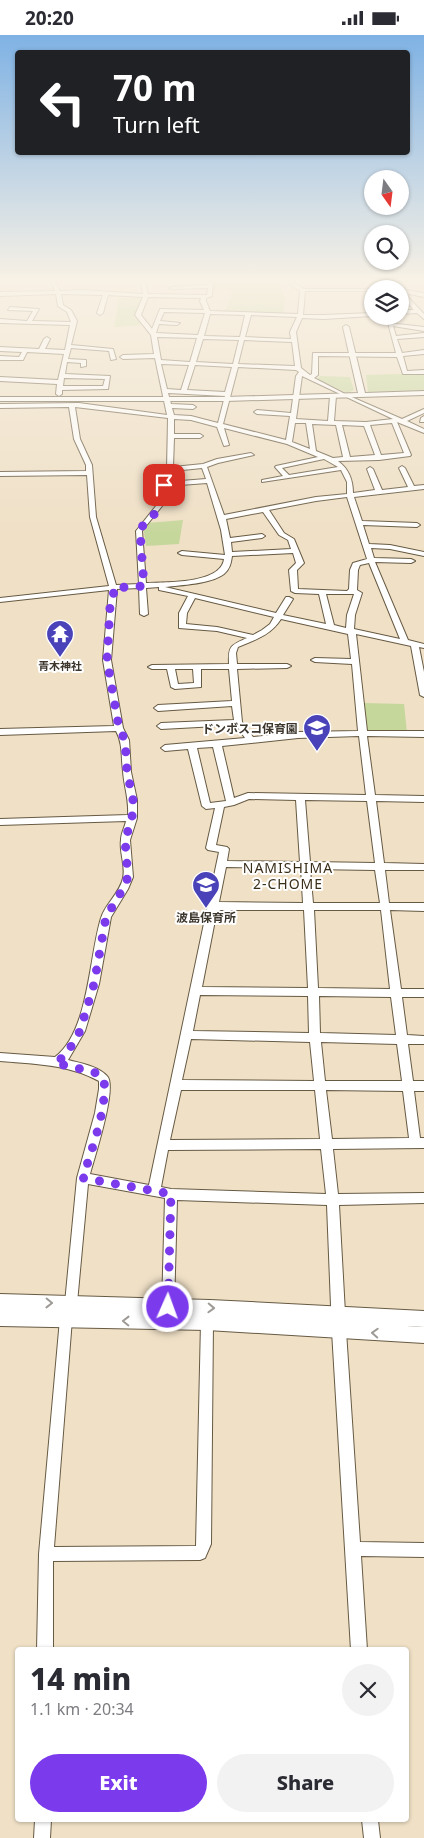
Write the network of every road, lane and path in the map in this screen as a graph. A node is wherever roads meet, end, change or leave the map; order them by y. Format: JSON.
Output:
{"nodes":[{"id":1,"x":64,"y":366,"type":"edge"},
{"id":2,"x":160,"y":366,"type":"edge"},
{"id":3,"x":191,"y":366,"type":"edge"},
{"id":4,"x":235,"y":366,"type":"edge"},
{"id":5,"x":247,"y":366,"type":"edge"},
{"id":6,"x":299,"y":366,"type":"edge"},
{"id":7,"x":315,"y":366,"type":"edge"},
{"id":8,"x":356,"y":366,"type":"edge"},
{"id":9,"x":402,"y":366,"type":"edge"},
{"id":10,"x":300,"y":371,"type":"junction"},
{"id":11,"x":424,"y":372,"type":"edge"},
{"id":12,"x":311,"y":377,"type":"junction"},
{"id":13,"x":0,"y":379,"type":"edge"},
{"id":14,"x":60,"y":385,"type":"junction"},
{"id":15,"x":184,"y":391,"type":"junction"},
{"id":16,"x":424,"y":393,"type":"edge"},
{"id":17,"x":362,"y":395,"type":"junction"},
{"id":18,"x":227,"y":396,"type":"junction"},
{"id":19,"x":333,"y":396,"type":"junction"},
{"id":20,"x":346,"y":396,"type":"junction"},
{"id":21,"x":297,"y":397,"type":"junction"},
{"id":22,"x":167,"y":398,"type":"junction"},
{"id":23,"x":0,"y":399,"type":"edge"},
{"id":24,"x":364,"y":404,"type":"junction"},
{"id":25,"x":72,"y":405,"type":"junction"},
{"id":26,"x":0,"y":406,"type":"edge"},
{"id":27,"x":193,"y":407,"type":"dead end"},
{"id":28,"x":424,"y":411,"type":"edge"},
{"id":29,"x":257,"y":412,"type":"dead end"},
{"id":30,"x":171,"y":417,"type":"junction"},
{"id":31,"x":294,"y":418,"type":"junction"},
{"id":32,"x":309,"y":421,"type":"junction"},
{"id":33,"x":398,"y":421,"type":"junction"},
{"id":34,"x":331,"y":422,"type":"junction"},
{"id":35,"x":339,"y":423,"type":"junction"},
{"id":36,"x":366,"y":424,"type":"junction"},
{"id":37,"x":220,"y":425,"type":"junction"},
{"id":38,"x":424,"y":431,"type":"edge"},
{"id":39,"x":170,"y":436,"type":"junction"},
{"id":40,"x":200,"y":436,"type":"dead end"},
{"id":41,"x":289,"y":443,"type":"junction"},
{"id":42,"x":226,"y":445,"type":"dead end"},
{"id":43,"x":313,"y":451,"type":"junction"},
{"id":44,"x":251,"y":455,"type":"dead end"},
{"id":45,"x":379,"y":458,"type":"junction"},
{"id":46,"x":329,"y":459,"type":"junction"},
{"id":47,"x":348,"y":459,"type":"junction"},
{"id":48,"x":204,"y":466,"type":"junction"},
{"id":49,"x":343,"y":468,"type":"junction"},
{"id":50,"x":402,"y":468,"type":"dead end"},
{"id":51,"x":170,"y":469,"type":"junction"},
{"id":52,"x":370,"y":469,"type":"dead end"},
{"id":53,"x":89,"y":473,"type":"junction"},
{"id":54,"x":0,"y":474,"type":"edge"},
{"id":55,"x":287,"y":477,"type":"junction"},
{"id":56,"x":209,"y":481,"type":"junction"},
{"id":57,"x":264,"y":481,"type":"dead end"},
{"id":58,"x":164,"y":485,"type":"junction"},
{"id":59,"x":424,"y":487,"type":"edge"},
{"id":60,"x":412,"y":488,"type":"junction"},
{"id":61,"x":379,"y":491,"type":"junction"},
{"id":62,"x":350,"y":495,"type":"junction"},
{"id":63,"x":265,"y":509,"type":"junction"},
{"id":64,"x":222,"y":518,"type":"junction"},
{"id":65,"x":360,"y":523,"type":"junction"},
{"id":66,"x":417,"y":525,"type":"dead end"},
{"id":67,"x":262,"y":536,"type":"dead end"},
{"id":68,"x":226,"y":541,"type":"junction"},
{"id":69,"x":366,"y":546,"type":"junction"},
{"id":70,"x":295,"y":551,"type":"junction"},
{"id":71,"x":182,"y":553,"type":"dead end"},
{"id":72,"x":424,"y":554,"type":"edge"},
{"id":73,"x":228,"y":555,"type":"junction"},
{"id":74,"x":370,"y":560,"type":"junction"},
{"id":75,"x":410,"y":561,"type":"dead end"},
{"id":76,"x":144,"y":586,"type":"junction"},
{"id":77,"x":156,"y":586,"type":"junction"},
{"id":78,"x":113,"y":588,"type":"junction"},
{"id":79,"x":352,"y":591,"type":"junction"},
{"id":80,"x":322,"y":593,"type":"junction"},
{"id":81,"x":192,"y":596,"type":"junction"},
{"id":82,"x":289,"y":599,"type":"dead end"},
{"id":83,"x":0,"y":600,"type":"edge"},
{"id":84,"x":144,"y":614,"type":"dead end"},
{"id":85,"x":278,"y":617,"type":"junction"},
{"id":86,"x":331,"y":628,"type":"junction"},
{"id":87,"x":351,"y":632,"type":"junction"},
{"id":88,"x":254,"y":637,"type":"junction"},
{"id":89,"x":405,"y":642,"type":"junction"},
{"id":90,"x":415,"y":644,"type":"junction"},
{"id":91,"x":424,"y":646,"type":"edge"},
{"id":92,"x":315,"y":660,"type":"dead end"},
{"id":93,"x":355,"y":662,"type":"junction"},
{"id":94,"x":287,"y":666,"type":"dead end"},
{"id":95,"x":152,"y":667,"type":"dead end"},
{"id":96,"x":171,"y":667,"type":"junction"},
{"id":97,"x":196,"y":667,"type":"junction"},
{"id":98,"x":233,"y":667,"type":"junction"},
{"id":99,"x":424,"y":695,"type":"edge"},
{"id":100,"x":235,"y":703,"type":"junction"},
{"id":101,"x":158,"y":708,"type":"dead end"},
{"id":102,"x":238,"y":721,"type":"junction"},
{"id":103,"x":161,"y":726,"type":"dead end"},
{"id":104,"x":119,"y":728,"type":"junction"},
{"id":105,"x":0,"y":732,"type":"edge"},
{"id":106,"x":363,"y":734,"type":"junction"},
{"id":107,"x":424,"y":735,"type":"edge"},
{"id":108,"x":250,"y":740,"type":"junction"},
{"id":109,"x":216,"y":745,"type":"junction"},
{"id":110,"x":192,"y":747,"type":"junction"},
{"id":111,"x":165,"y":748,"type":"dead end"},
{"id":112,"x":300,"y":797,"type":"junction"},
{"id":113,"x":371,"y":798,"type":"junction"},
{"id":114,"x":424,"y":799,"type":"edge"},
{"id":115,"x":230,"y":803,"type":"junction"},
{"id":116,"x":220,"y":804,"type":"junction"},
{"id":117,"x":132,"y":818,"type":"junction"},
{"id":118,"x":0,"y":823,"type":"edge"},
{"id":119,"x":222,"y":864,"type":"junction"},
{"id":120,"x":304,"y":865,"type":"junction"},
{"id":121,"x":380,"y":866,"type":"junction"},
{"id":122,"x":424,"y":867,"type":"edge"},
{"id":123,"x":215,"y":906,"type":"junction"},
{"id":124,"x":307,"y":907,"type":"junction"},
{"id":125,"x":385,"y":907,"type":"junction"},
{"id":126,"x":424,"y":907,"type":"edge"},
{"id":127,"x":196,"y":991,"type":"junction"},
{"id":128,"x":314,"y":993,"type":"junction"},
{"id":129,"x":396,"y":993,"type":"junction"},
{"id":130,"x":424,"y":993,"type":"edge"},
{"id":131,"x":188,"y":1035,"type":"junction"},
{"id":132,"x":315,"y":1038,"type":"junction"},
{"id":133,"x":402,"y":1040,"type":"junction"},
{"id":134,"x":424,"y":1040,"type":"edge"},
{"id":135,"x":0,"y":1057,"type":"edge"},
{"id":136,"x":55,"y":1063,"type":"junction"},
{"id":137,"x":177,"y":1085,"type":"junction"},
{"id":138,"x":320,"y":1086,"type":"junction"},
{"id":139,"x":408,"y":1086,"type":"junction"},
{"id":140,"x":424,"y":1086,"type":"edge"},
{"id":141,"x":326,"y":1143,"type":"junction"},
{"id":142,"x":420,"y":1143,"type":"edge"},
{"id":143,"x":164,"y":1145,"type":"junction"},
{"id":144,"x":83,"y":1178,"type":"junction"},
{"id":145,"x":154,"y":1190,"type":"junction"},
{"id":146,"x":171,"y":1194,"type":"junction"},
{"id":147,"x":424,"y":1198,"type":"edge"},
{"id":148,"x":333,"y":1200,"type":"junction"},
{"id":149,"x":0,"y":1302,"type":"edge"},
{"id":150,"x":70,"y":1303,"type":"junction"},
{"id":151,"x":168,"y":1307,"type":"junction"},
{"id":152,"x":338,"y":1315,"type":"junction"},
{"id":153,"x":0,"y":1318,"type":"edge"},
{"id":154,"x":66,"y":1319,"type":"junction"},
{"id":155,"x":424,"y":1319,"type":"edge"},
{"id":156,"x":207,"y":1322,"type":"junction"},
{"id":157,"x":339,"y":1331,"type":"junction"},
{"id":158,"x":424,"y":1335,"type":"edge"},
{"id":159,"x":353,"y":1549,"type":"junction"},
{"id":160,"x":424,"y":1550,"type":"edge"},
{"id":161,"x":46,"y":1553,"type":"junction"},
{"id":162,"x":45,"y":1647,"type":"edge"},
{"id":163,"x":359,"y":1647,"type":"edge"},
{"id":164,"x":43,"y":1822,"type":"edge"},
{"id":165,"x":370,"y":1822,"type":"edge"},
{"id":166,"x":42,"y":1838,"type":"edge"},
{"id":167,"x":372,"y":1838,"type":"edge"}],
"edges":[{"from":1,"to":14,"type":"street"},
{"from":2,"to":22,"type":"street"},
{"from":3,"to":15,"type":"street"},
{"from":4,"to":18,"type":"street"},
{"from":5,"to":10,"type":"street"},
{"from":6,"to":10,"type":"street"},
{"from":7,"to":12,"type":"street"},
{"from":8,"to":17,"type":"street"},
{"from":9,"to":11,"type":"street"},
{"from":10,"to":12,"type":"street"},
{"from":10,"to":21,"type":"street"},
{"from":12,"to":20,"type":"street"},
{"from":13,"to":14,"type":"street"},
{"from":14,"to":14,"type":"street"},
{"from":15,"to":18,"type":"street"},
{"from":15,"to":22,"type":"street"},
{"from":16,"to":17,"type":"street"},
{"from":17,"to":20,"type":"street"},
{"from":17,"to":24,"type":"street"},
{"from":18,"to":21,"type":"street"},
{"from":18,"to":22,"type":"street"},
{"from":18,"to":37,"type":"street"},
{"from":19,"to":20,"type":"street"},
{"from":19,"to":21,"type":"street"},
{"from":19,"to":34,"type":"street"},
{"from":20,"to":24,"type":"street"},
{"from":21,"to":31,"type":"street"},
{"from":22,"to":23,"type":"street"},
{"from":22,"to":27,"type":"street"},
{"from":22,"to":30,"type":"street"},
{"from":24,"to":33,"type":"street"},
{"from":25,"to":26,"type":"street"},
{"from":25,"to":30,"type":"street"},
{"from":25,"to":53,"type":"street"},
{"from":28,"to":33,"type":"street"},
{"from":29,"to":31,"type":"street"},
{"from":30,"to":37,"type":"street"},
{"from":30,"to":39,"type":"street"},
{"from":31,"to":32,"type":"street"},
{"from":31,"to":41,"type":"street"},
{"from":32,"to":34,"type":"street"},
{"from":32,"to":43,"type":"street"},
{"from":33,"to":36,"type":"street"},
{"from":33,"to":38,"type":"street"},
{"from":33,"to":45,"type":"street"},
{"from":34,"to":35,"type":"street"},
{"from":35,"to":36,"type":"street"},
{"from":35,"to":47,"type":"street"},
{"from":36,"to":45,"type":"street"},
{"from":37,"to":41,"type":"street"},
{"from":37,"to":42,"type":"street"},
{"from":39,"to":40,"type":"street"},
{"from":39,"to":51,"type":"street"},
{"from":41,"to":43,"type":"street"},
{"from":43,"to":46,"type":"street"},
{"from":44,"to":48,"type":"street"},
{"from":45,"to":47,"type":"street"},
{"from":46,"to":47,"type":"street"},
{"from":46,"to":49,"type":"street"},
{"from":46,"to":55,"type":"street"},
{"from":48,"to":51,"type":"street"},
{"from":48,"to":56,"type":"street"},
{"from":49,"to":55,"type":"street"},
{"from":49,"to":62,"type":"street"},
{"from":50,"to":60,"type":"street"},
{"from":51,"to":58,"type":"street"},
{"from":52,"to":61,"type":"street"},
{"from":53,"to":54,"type":"street"},
{"from":53,"to":78,"type":"street"},
{"from":55,"to":57,"type":"street"},
{"from":56,"to":58,"type":"street"},
{"from":56,"to":64,"type":"street"},
{"from":58,"to":76,"type":"street"},
{"from":59,"to":60,"type":"street"},
{"from":60,"to":61,"type":"street"},
{"from":61,"to":62,"type":"street"},
{"from":62,"to":63,"type":"street"},
{"from":62,"to":65,"type":"street"},
{"from":63,"to":64,"type":"street"},
{"from":63,"to":70,"type":"street"},
{"from":64,"to":68,"type":"street"},
{"from":65,"to":66,"type":"street"},
{"from":65,"to":69,"type":"street"},
{"from":67,"to":68,"type":"street"},
{"from":68,"to":73,"type":"street"},
{"from":69,"to":72,"type":"street"},
{"from":69,"to":74,"type":"street"},
{"from":70,"to":73,"type":"street"},
{"from":70,"to":80,"type":"street"},
{"from":71,"to":73,"type":"street"},
{"from":73,"to":77,"type":"street"},
{"from":74,"to":75,"type":"street"},
{"from":74,"to":79,"type":"street"},
{"from":74,"to":89,"type":"street"},
{"from":76,"to":77,"type":"street"},
{"from":76,"to":78,"type":"street"},
{"from":76,"to":84,"type":"street"},
{"from":77,"to":81,"type":"street"},
{"from":78,"to":83,"type":"street"},
{"from":78,"to":104,"type":"street"},
{"from":79,"to":80,"type":"street"},
{"from":79,"to":87,"type":"street"},
{"from":80,"to":86,"type":"street"},
{"from":81,"to":85,"type":"street"},
{"from":81,"to":88,"type":"street"},
{"from":82,"to":85,"type":"street"},
{"from":85,"to":86,"type":"street"},
{"from":85,"to":88,"type":"street"},
{"from":86,"to":87,"type":"street"},
{"from":87,"to":89,"type":"street"},
{"from":87,"to":93,"type":"street"},
{"from":88,"to":98,"type":"street"},
{"from":89,"to":90,"type":"street"},
{"from":90,"to":91,"type":"street"},
{"from":90,"to":99,"type":"street"},
{"from":92,"to":93,"type":"street"},
{"from":93,"to":106,"type":"street"},
{"from":94,"to":98,"type":"street"},
{"from":95,"to":96,"type":"street"},
{"from":96,"to":97,"type":"street"},
{"from":96,"to":97,"type":"street"},
{"from":97,"to":98,"type":"street"},
{"from":98,"to":100,"type":"street"},
{"from":100,"to":101,"type":"street"},
{"from":100,"to":102,"type":"street"},
{"from":102,"to":103,"type":"street"},
{"from":102,"to":108,"type":"street"},
{"from":104,"to":105,"type":"street"},
{"from":104,"to":117,"type":"street"},
{"from":106,"to":107,"type":"street"},
{"from":106,"to":108,"type":"street"},
{"from":106,"to":113,"type":"street"},
{"from":108,"to":109,"type":"street"},
{"from":109,"to":110,"type":"street"},
{"from":109,"to":115,"type":"street"},
{"from":110,"to":111,"type":"street"},
{"from":110,"to":116,"type":"street"},
{"from":112,"to":113,"type":"street"},
{"from":112,"to":115,"type":"street"},
{"from":112,"to":120,"type":"street"},
{"from":113,"to":114,"type":"street"},
{"from":113,"to":121,"type":"street"},
{"from":115,"to":116,"type":"street"},
{"from":116,"to":119,"type":"street"},
{"from":117,"to":118,"type":"street"},
{"from":117,"to":136,"type":"street"},
{"from":119,"to":120,"type":"street"},
{"from":119,"to":123,"type":"street"},
{"from":120,"to":121,"type":"street"},
{"from":120,"to":124,"type":"street"},
{"from":121,"to":122,"type":"street"},
{"from":121,"to":125,"type":"street"},
{"from":123,"to":124,"type":"street"},
{"from":123,"to":127,"type":"street"},
{"from":124,"to":125,"type":"street"},
{"from":124,"to":128,"type":"street"},
{"from":125,"to":126,"type":"street"},
{"from":125,"to":129,"type":"street"},
{"from":127,"to":128,"type":"street"},
{"from":127,"to":131,"type":"street"},
{"from":128,"to":129,"type":"street"},
{"from":128,"to":132,"type":"street"},
{"from":129,"to":130,"type":"street"},
{"from":129,"to":133,"type":"street"},
{"from":131,"to":132,"type":"street"},
{"from":131,"to":137,"type":"street"},
{"from":132,"to":133,"type":"street"},
{"from":132,"to":138,"type":"street"},
{"from":133,"to":134,"type":"street"},
{"from":133,"to":139,"type":"street"},
{"from":135,"to":136,"type":"street"},
{"from":136,"to":144,"type":"street"},
{"from":137,"to":138,"type":"street"},
{"from":137,"to":143,"type":"street"},
{"from":138,"to":139,"type":"street"},
{"from":138,"to":141,"type":"street"},
{"from":139,"to":140,"type":"street"},
{"from":139,"to":142,"type":"street"},
{"from":141,"to":142,"type":"street"},
{"from":141,"to":143,"type":"street"},
{"from":141,"to":148,"type":"street"},
{"from":143,"to":145,"type":"street"},
{"from":144,"to":145,"type":"street"},
{"from":144,"to":150,"type":"street"},
{"from":145,"to":146,"type":"street"},
{"from":146,"to":148,"type":"street"},
{"from":146,"to":151,"type":"street"},
{"from":147,"to":148,"type":"street"},
{"from":148,"to":152,"type":"street"},
{"from":149,"to":150,"type":"street","one_way":true},
{"from":150,"to":151,"type":"street"},
{"from":150,"to":154,"type":"street"},
{"from":151,"to":152,"type":"street","one_way":true},
{"from":152,"to":155,"type":"street"},
{"from":152,"to":157,"type":"street"},
{"from":153,"to":154,"type":"street"},
{"from":156,"to":154,"type":"street","one_way":true},
{"from":154,"to":161,"type":"street"},
{"from":156,"to":157,"type":"street"},
{"from":156,"to":161,"type":"street"},
{"from":158,"to":157,"type":"street","one_way":true},
{"from":157,"to":159,"type":"street"},
{"from":159,"to":160,"type":"street"},
{"from":159,"to":163,"type":"street"},
{"from":161,"to":162,"type":"street"},
{"from":164,"to":166,"type":"street"},
{"from":165,"to":167,"type":"street"}]}
